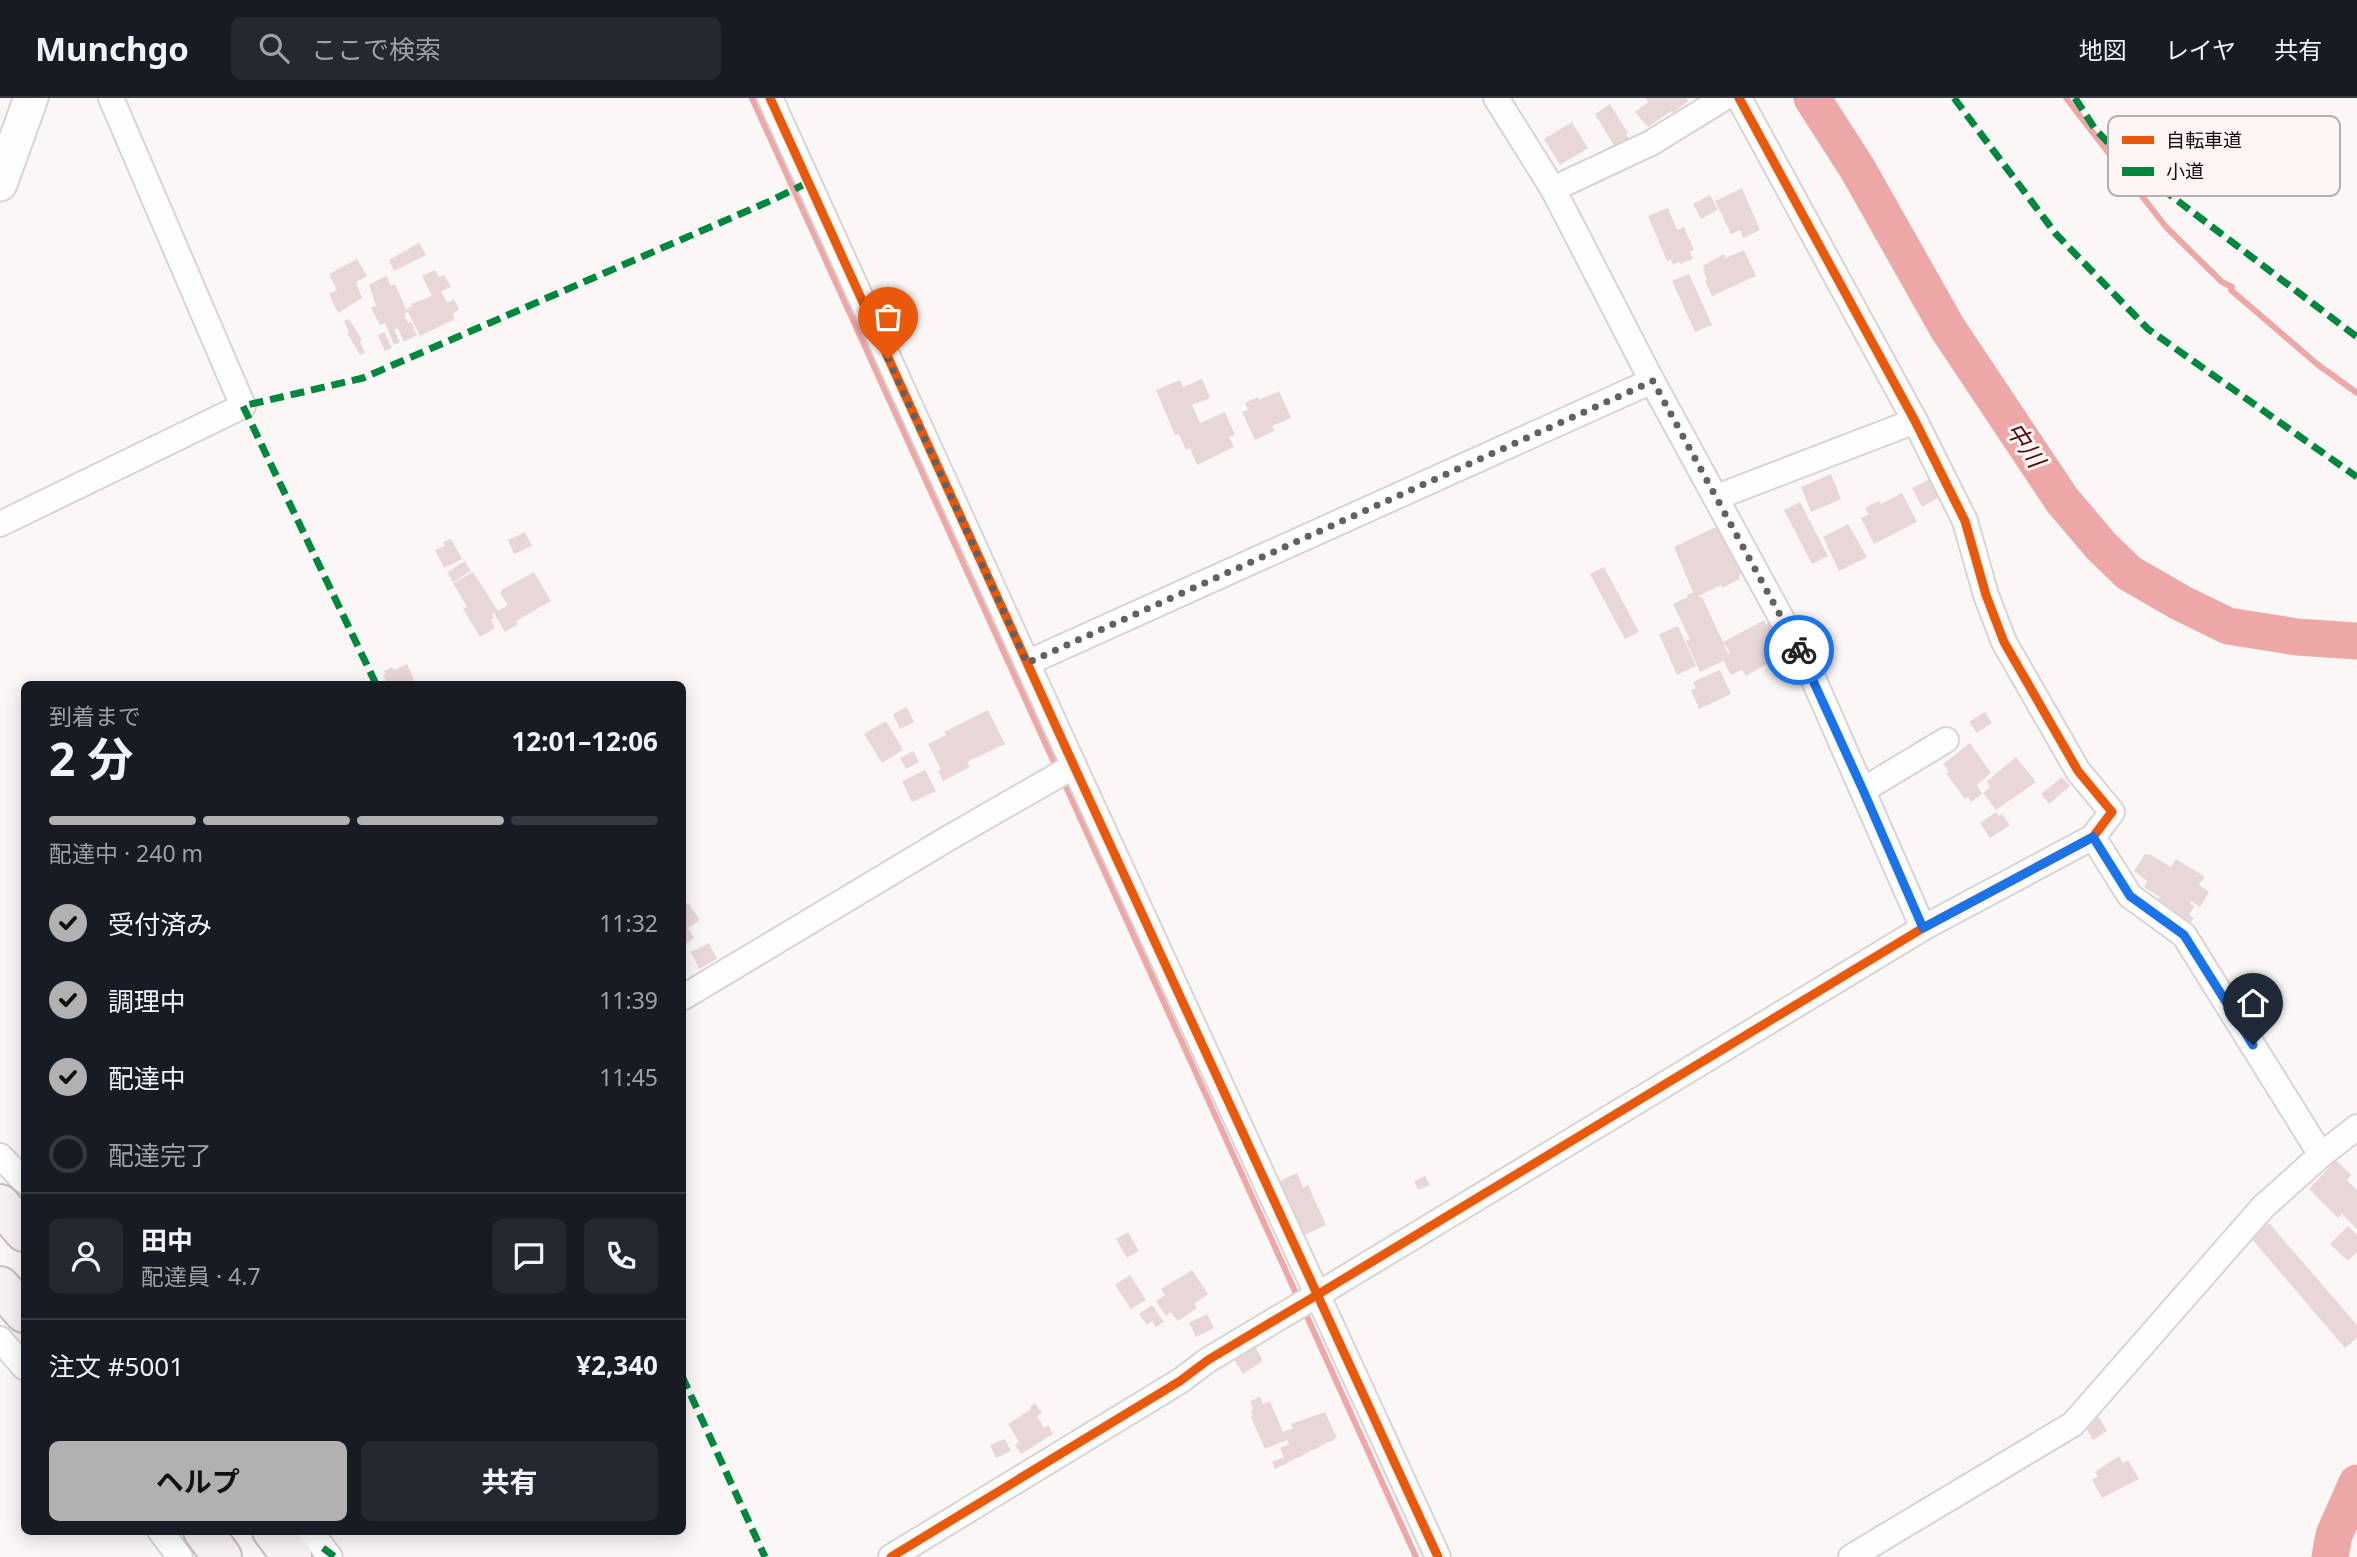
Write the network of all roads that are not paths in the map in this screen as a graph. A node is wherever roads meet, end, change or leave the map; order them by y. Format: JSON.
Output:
{"nodes":[{"id":1,"x":31,"y":98,"type":"edge"},
{"id":2,"x":111,"y":98,"type":"edge"},
{"id":3,"x":770,"y":98,"type":"edge"},
{"id":4,"x":1496,"y":98,"type":"edge"},
{"id":5,"x":1724,"y":98,"type":"edge"},
{"id":6,"x":1739,"y":98,"type":"edge"},
{"id":7,"x":0,"y":184,"type":"edge"},
{"id":8,"x":1553,"y":189,"type":"junction"},
{"id":9,"x":1653,"y":381,"type":"junction"},
{"id":10,"x":1915,"y":421,"type":"junction"},
{"id":11,"x":1717,"y":497,"type":"junction"},
{"id":12,"x":0,"y":524,"type":"edge"},
{"id":13,"x":1027,"y":663,"type":"junction"},
{"id":14,"x":1946,"y":740,"type":"dead end"},
{"id":15,"x":1074,"y":766,"type":"junction"},
{"id":16,"x":1863,"y":790,"type":"junction"},
{"id":17,"x":2093,"y":837,"type":"junction"},
{"id":18,"x":1923,"y":928,"type":"junction"},
{"id":19,"x":686,"y":996,"type":"edge"},
{"id":20,"x":2357,"y":1128,"type":"edge"},
{"id":21,"x":2321,"y":1155,"type":"junction"},
{"id":22,"x":0,"y":1156,"type":"edge"},
{"id":23,"x":21,"y":1178,"type":"edge"},
{"id":24,"x":0,"y":1204,"type":"edge"},
{"id":25,"x":21,"y":1228,"type":"edge"},
{"id":26,"x":0,"y":1286,"type":"edge"},
{"id":27,"x":1317,"y":1295,"type":"junction"},
{"id":28,"x":21,"y":1310,"type":"edge"},
{"id":29,"x":0,"y":1339,"type":"edge"},
{"id":30,"x":21,"y":1364,"type":"edge"},
{"id":31,"x":163,"y":1535,"type":"edge"},
{"id":32,"x":206,"y":1535,"type":"edge"},
{"id":33,"x":275,"y":1535,"type":"edge"},
{"id":34,"x":313,"y":1535,"type":"edge"},
{"id":35,"x":180,"y":1557,"type":"edge"},
{"id":36,"x":222,"y":1557,"type":"edge"},
{"id":37,"x":292,"y":1557,"type":"edge"},
{"id":38,"x":330,"y":1557,"type":"edge"},
{"id":39,"x":891,"y":1557,"type":"edge"},
{"id":40,"x":1438,"y":1557,"type":"edge"},
{"id":41,"x":1851,"y":1557,"type":"edge"}],
"edges":[{"from":1,"to":7,"type":"main road"},
{"from":2,"to":12,"type":"street"},
{"from":3,"to":13,"type":"street"},
{"from":4,"to":8,"type":"street"},
{"from":5,"to":8,"type":"street"},
{"from":6,"to":10,"type":"street"},
{"from":8,"to":9,"type":"street"},
{"from":9,"to":11,"type":"street"},
{"from":9,"to":13,"type":"street"},
{"from":10,"to":11,"type":"street"},
{"from":10,"to":17,"type":"street"},
{"from":11,"to":16,"type":"street"},
{"from":13,"to":15,"type":"street"},
{"from":14,"to":16,"type":"street"},
{"from":15,"to":19,"type":"street"},
{"from":15,"to":27,"type":"street"},
{"from":16,"to":18,"type":"street"},
{"from":17,"to":18,"type":"street"},
{"from":17,"to":21,"type":"street"},
{"from":18,"to":27,"type":"street"},
{"from":20,"to":21,"type":"street"},
{"from":21,"to":41,"type":"street"},
{"from":22,"to":23,"type":"street"},
{"from":24,"to":25,"type":"highway"},
{"from":26,"to":28,"type":"highway"},
{"from":27,"to":39,"type":"street"},
{"from":27,"to":40,"type":"street"},
{"from":29,"to":30,"type":"street"},
{"from":31,"to":35,"type":"street"},
{"from":32,"to":36,"type":"highway"},
{"from":33,"to":37,"type":"highway"},
{"from":34,"to":38,"type":"street"}]}
